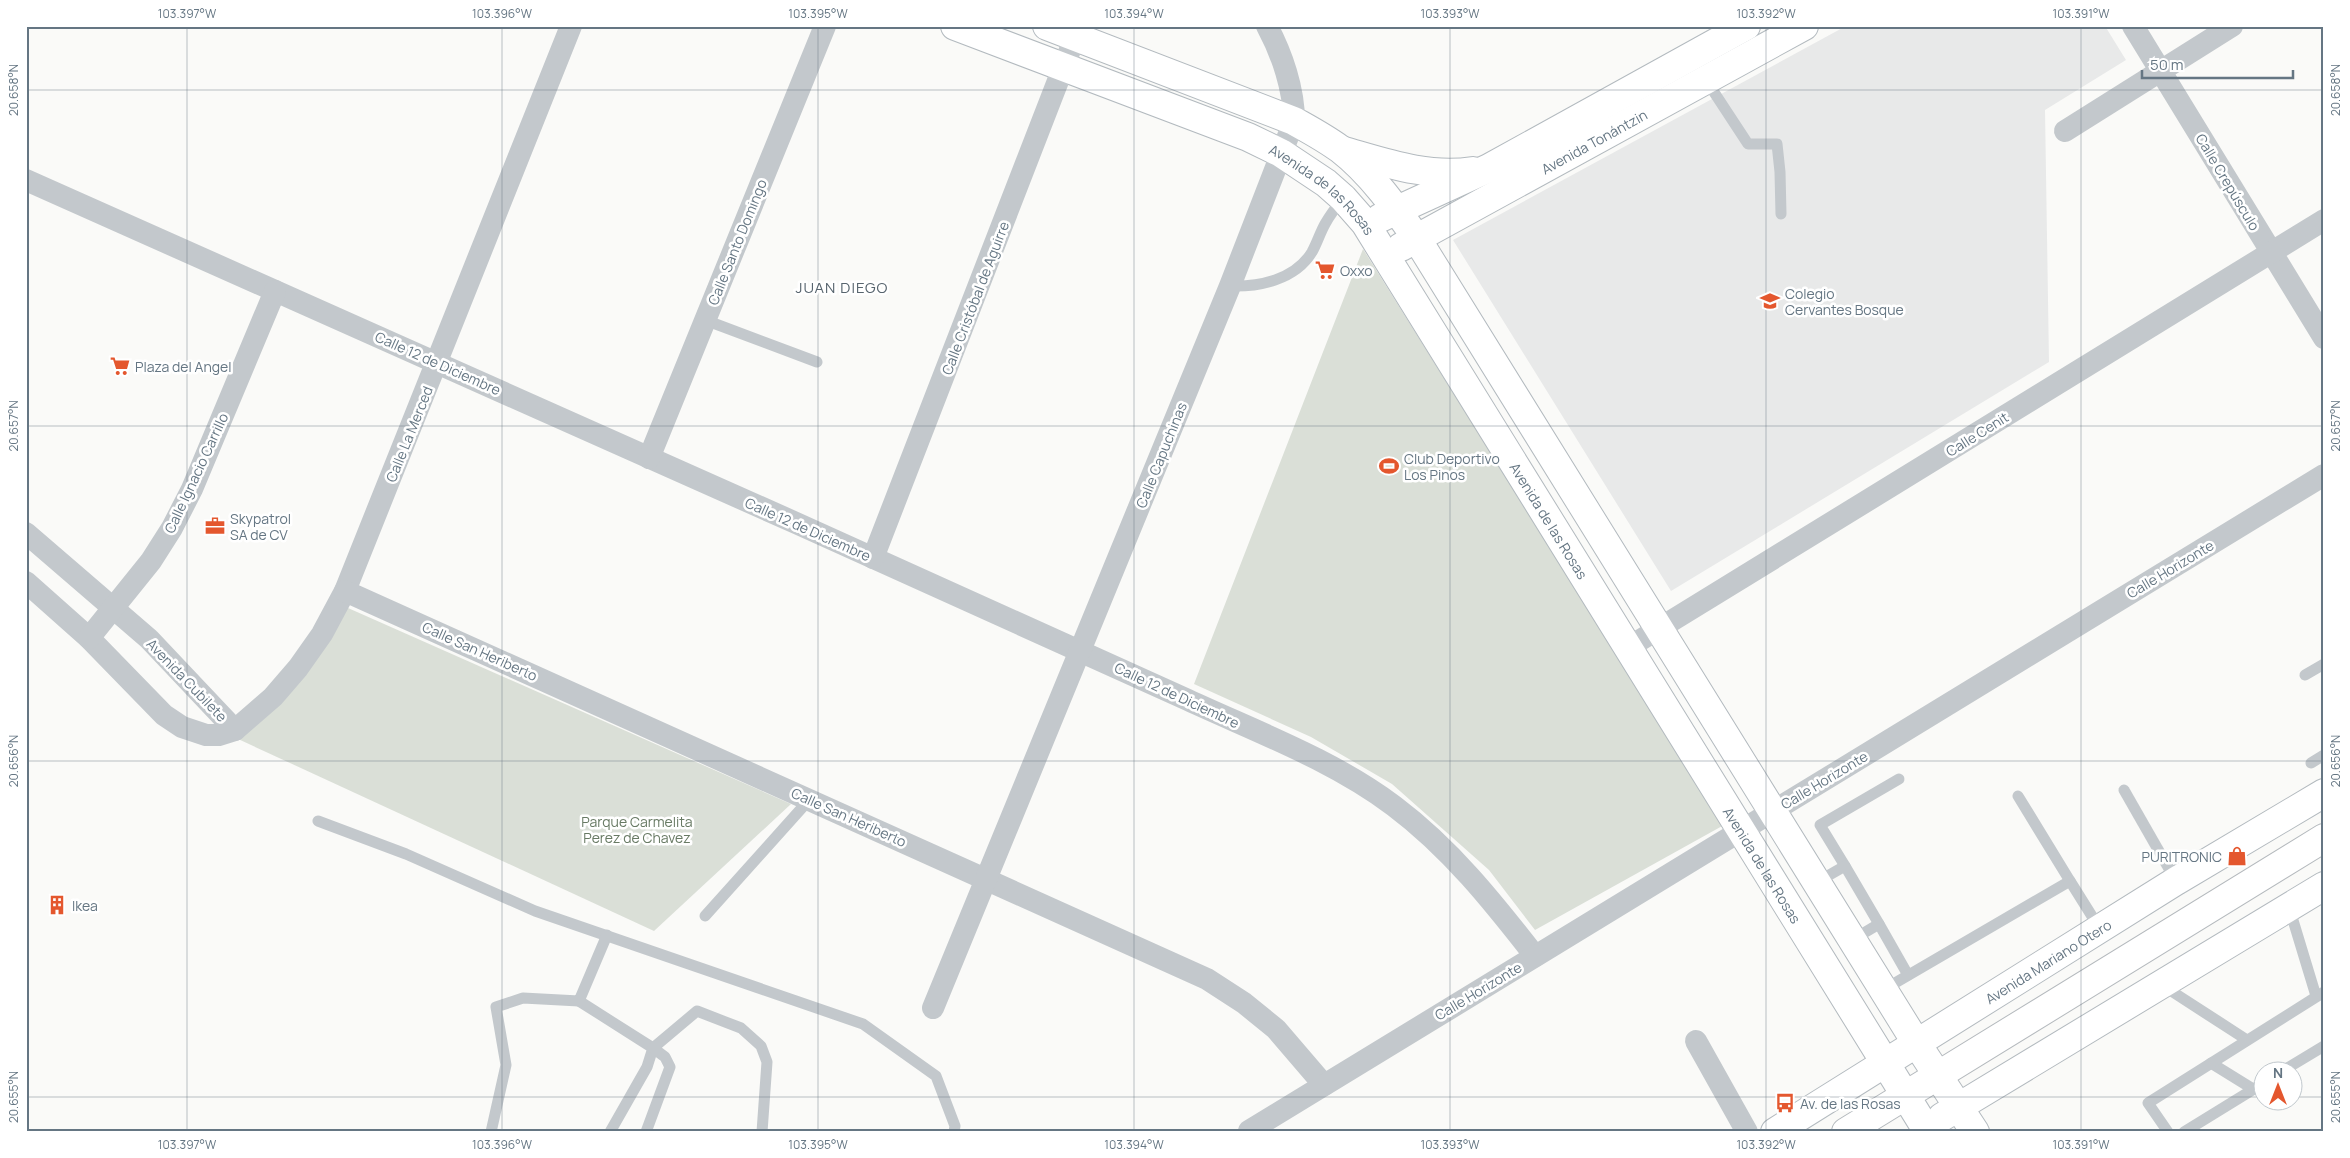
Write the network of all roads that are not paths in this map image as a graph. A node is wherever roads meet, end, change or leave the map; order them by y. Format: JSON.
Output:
{"nodes":[{"id":1,"x":571,"y":26,"type":"edge"},
{"id":2,"x":825,"y":26,"type":"edge"},
{"id":3,"x":955,"y":26,"type":"edge"},
{"id":4,"x":1047,"y":26,"type":"edge"},
{"id":5,"x":1746,"y":26,"type":"edge"},
{"id":6,"x":1804,"y":26,"type":"edge"},
{"id":7,"x":2133,"y":26,"type":"edge"},
{"id":8,"x":2232,"y":26,"type":"edge"},
{"id":9,"x":1274,"y":29,"type":"edge"},
{"id":10,"x":1075,"y":37,"type":"junction"},
{"id":11,"x":1064,"y":68,"type":"junction"},
{"id":12,"x":2160,"y":70,"type":"junction"},
{"id":13,"x":1706,"y":80,"type":"junction"},
{"id":14,"x":1294,"y":121,"type":"junction"},
{"id":15,"x":2065,"y":131,"type":"dead end"},
{"id":16,"x":1341,"y":150,"type":"junction"},
{"id":17,"x":1281,"y":153,"type":"junction"},
{"id":18,"x":1489,"y":168,"type":"junction"},
{"id":19,"x":26,"y":180,"type":"edge"},
{"id":20,"x":1343,"y":198,"type":"junction"},
{"id":21,"x":1397,"y":211,"type":"junction"},
{"id":22,"x":1781,"y":214,"type":"dead end"},
{"id":23,"x":2324,"y":220,"type":"edge"},
{"id":24,"x":1365,"y":223,"type":"junction"},
{"id":25,"x":1417,"y":239,"type":"junction"},
{"id":26,"x":2272,"y":253,"type":"junction"},
{"id":27,"x":1385,"y":256,"type":"junction"},
{"id":28,"x":1230,"y":286,"type":"junction"},
{"id":29,"x":275,"y":291,"type":"junction"},
{"id":30,"x":705,"y":320,"type":"junction"},
{"id":31,"x":2324,"y":338,"type":"edge"},
{"id":32,"x":817,"y":362,"type":"dead end"},
{"id":33,"x":438,"y":363,"type":"junction"},
{"id":34,"x":649,"y":458,"type":"junction"},
{"id":35,"x":2324,"y":475,"type":"edge"},
{"id":36,"x":26,"y":533,"type":"edge"},
{"id":37,"x":873,"y":558,"type":"junction"},
{"id":38,"x":26,"y":582,"type":"edge"},
{"id":39,"x":345,"y":591,"type":"junction"},
{"id":40,"x":114,"y":608,"type":"junction"},
{"id":41,"x":1661,"y":629,"type":"junction"},
{"id":42,"x":89,"y":638,"type":"junction"},
{"id":43,"x":1628,"y":647,"type":"junction"},
{"id":44,"x":1081,"y":650,"type":"junction"},
{"id":45,"x":2324,"y":664,"type":"edge"},
{"id":46,"x":2305,"y":675,"type":"dead end"},
{"id":47,"x":234,"y":730,"type":"junction"},
{"id":48,"x":2324,"y":755,"type":"edge"},
{"id":49,"x":2311,"y":763,"type":"dead end"},
{"id":50,"x":1900,"y":779,"type":"dead end"},
{"id":51,"x":2124,"y":790,"type":"dead end"},
{"id":52,"x":2324,"y":793,"type":"edge"},
{"id":53,"x":2018,"y":796,"type":"dead end"},
{"id":54,"x":809,"y":800,"type":"junction"},
{"id":55,"x":1773,"y":811,"type":"junction"},
{"id":56,"x":318,"y":821,"type":"dead end"},
{"id":57,"x":1742,"y":829,"type":"junction"},
{"id":58,"x":2324,"y":838,"type":"edge"},
{"id":59,"x":1844,"y":866,"type":"junction"},
{"id":60,"x":987,"y":880,"type":"junction"},
{"id":61,"x":2070,"y":881,"type":"junction"},
{"id":62,"x":2176,"y":881,"type":"junction"},
{"id":63,"x":1817,"y":882,"type":"junction"},
{"id":64,"x":2324,"y":887,"type":"edge"},
{"id":65,"x":2289,"y":907,"type":"junction"},
{"id":66,"x":705,"y":916,"type":"dead end"},
{"id":67,"x":1879,"y":924,"type":"junction"},
{"id":68,"x":2100,"y":929,"type":"junction"},
{"id":69,"x":607,"y":935,"type":"junction"},
{"id":70,"x":1852,"y":940,"type":"junction"},
{"id":71,"x":1535,"y":956,"type":"junction"},
{"id":72,"x":1908,"y":975,"type":"junction"},
{"id":73,"x":2161,"y":984,"type":"junction"},
{"id":74,"x":1883,"y":990,"type":"junction"},
{"id":75,"x":2320,"y":994,"type":"edge"},
{"id":76,"x":579,"y":1002,"type":"junction"},
{"id":77,"x":933,"y":1008,"type":"dead end"},
{"id":78,"x":2246,"y":1040,"type":"junction"},
{"id":79,"x":1696,"y":1041,"type":"dead end"},
{"id":80,"x":1917,"y":1044,"type":"junction"},
{"id":81,"x":2324,"y":1046,"type":"edge"},
{"id":82,"x":653,"y":1048,"type":"junction"},
{"id":83,"x":2301,"y":1060,"type":"edge"},
{"id":84,"x":2212,"y":1062,"type":"junction"},
{"id":85,"x":1886,"y":1064,"type":"junction"},
{"id":86,"x":1937,"y":1075,"type":"junction"},
{"id":87,"x":2252,"y":1084,"type":"edge"},
{"id":88,"x":1324,"y":1085,"type":"junction"},
{"id":89,"x":2252,"y":1091,"type":"edge"},
{"id":90,"x":1906,"y":1095,"type":"junction"},
{"id":91,"x":1958,"y":1107,"type":"junction"},
{"id":92,"x":1924,"y":1130,"type":"edge"},
{"id":93,"x":1249,"y":1131,"type":"edge"},
{"id":94,"x":491,"y":1132,"type":"edge"},
{"id":95,"x":610,"y":1132,"type":"edge"},
{"id":96,"x":646,"y":1132,"type":"edge"},
{"id":97,"x":762,"y":1132,"type":"edge"},
{"id":98,"x":954,"y":1132,"type":"edge"},
{"id":99,"x":1747,"y":1132,"type":"edge"},
{"id":100,"x":1775,"y":1132,"type":"edge"},
{"id":101,"x":1846,"y":1132,"type":"edge"},
{"id":102,"x":1975,"y":1132,"type":"edge"},
{"id":103,"x":2168,"y":1132,"type":"edge"},
{"id":104,"x":2184,"y":1132,"type":"edge"}],
"edges":[{"from":1,"to":33,"type":"street","name":"Calle La Merced"},
{"from":2,"to":30,"type":"street","name":"Calle Santo Domingo"},
{"from":3,"to":11,"type":"street","name":"Avenida de las Rosas"},
{"from":4,"to":10,"type":"street"},
{"from":5,"to":18,"type":"street","name":"Avenida Tonántzin"},
{"from":6,"to":13,"type":"street","name":"Avenida Tonántzin"},
{"from":7,"to":12,"type":"street","name":"Calle Crepúsculo"},
{"from":8,"to":12,"type":"street"},
{"from":9,"to":14,"type":"street","name":"Calle Capuchinas"},
{"from":10,"to":11,"type":"street","name":"Calle Cristóbal de Aguirre"},
{"from":10,"to":14,"type":"street"},
{"from":11,"to":17,"type":"street","name":"Avenida de las Rosas"},
{"from":11,"to":37,"type":"street","name":"Calle Cristóbal de Aguirre"},
{"from":12,"to":15,"type":"street"},
{"from":12,"to":26,"type":"street","name":"Calle Crepúsculo"},
{"from":13,"to":22,"type":"lane"},
{"from":13,"to":25,"type":"street","name":"Avenida Tonántzin"},
{"from":14,"to":16,"type":"street"},
{"from":14,"to":17,"type":"street","name":"Calle Capuchinas"},
{"from":16,"to":18,"type":"street"},
{"from":16,"to":21,"type":"street"},
{"from":17,"to":20,"type":"street","name":"Avenida de las Rosas"},
{"from":17,"to":28,"type":"street","name":"Calle Capuchinas"},
{"from":18,"to":21,"type":"street","name":"Avenida Tonántzin"},
{"from":19,"to":29,"type":"street","name":"Calle 12 de Diciembre"},
{"from":20,"to":24,"type":"street","name":"Avenida de las Rosas"},
{"from":20,"to":28,"type":"lane"},
{"from":21,"to":24,"type":"street","name":"Avenida Tonántzin"},
{"from":21,"to":25,"type":"street"},
{"from":23,"to":26,"type":"street","name":"Calle Cenit"},
{"from":24,"to":27,"type":"street","name":"Avenida de las Rosas"},
{"from":25,"to":27,"type":"street","name":"Avenida Tonántzin"},
{"from":25,"to":41,"type":"street"},
{"from":26,"to":31,"type":"street","name":"Calle Crepúsculo"},
{"from":26,"to":41,"type":"street","name":"Calle Cenit"},
{"from":27,"to":43,"type":"street","name":"Avenida de las Rosas"},
{"from":28,"to":44,"type":"street","name":"Calle Capuchinas"},
{"from":29,"to":33,"type":"street","name":"Calle 12 de Diciembre"},
{"from":29,"to":40,"type":"street","name":"Calle Ignacio Carrillo"},
{"from":30,"to":32,"type":"lane"},
{"from":30,"to":34,"type":"street","name":"Calle Santo Domingo"},
{"from":33,"to":34,"type":"street","name":"Calle 12 de Diciembre"},
{"from":33,"to":39,"type":"street","name":"Calle La Merced"},
{"from":34,"to":37,"type":"street","name":"Calle 12 de Diciembre"},
{"from":35,"to":55,"type":"street","name":"Calle Horizonte"},
{"from":36,"to":40,"type":"street","name":"Avenida Cubilete"},
{"from":37,"to":44,"type":"street","name":"Calle 12 de Diciembre"},
{"from":38,"to":42,"type":"street","name":"Avenida Cubilete"},
{"from":39,"to":47,"type":"street","name":"Calle La Merced"},
{"from":39,"to":54,"type":"street","name":"Calle San Heriberto"},
{"from":40,"to":42,"type":"street","name":"Calle Ignacio Carrillo"},
{"from":40,"to":47,"type":"street","name":"Avenida Cubilete"},
{"from":41,"to":43,"type":"street","name":"Calle Cenit"},
{"from":41,"to":55,"type":"street"},
{"from":42,"to":47,"type":"street","name":"Avenida Cubilete"},
{"from":43,"to":57,"type":"street","name":"Avenida de las Rosas"},
{"from":44,"to":60,"type":"street","name":"Calle Capuchinas"},
{"from":44,"to":71,"type":"street","name":"Calle 12 de Diciembre"},
{"from":45,"to":46,"type":"lane"},
{"from":48,"to":49,"type":"lane"},
{"from":50,"to":59,"type":"lane"},
{"from":51,"to":62,"type":"lane"},
{"from":52,"to":62,"type":"street","name":"Avenida Mariano Otero"},
{"from":53,"to":61,"type":"lane"},
{"from":54,"to":60,"type":"street","name":"Calle San Heriberto"},
{"from":54,"to":66,"type":"lane"},
{"from":55,"to":57,"type":"street","name":"Calle Horizonte"},
{"from":55,"to":63,"type":"street"},
{"from":56,"to":69,"type":"lane"},
{"from":57,"to":71,"type":"street","name":"Calle Horizonte"},
{"from":57,"to":85,"type":"street","name":"Avenida de las Rosas"},
{"from":58,"to":86,"type":"street"},
{"from":59,"to":63,"type":"lane"},
{"from":59,"to":67,"type":"lane"},
{"from":60,"to":77,"type":"street","name":"Calle Capuchinas"},
{"from":60,"to":88,"type":"street","name":"Calle San Heriberto"},
{"from":61,"to":68,"type":"lane"},
{"from":61,"to":72,"type":"lane"},
{"from":62,"to":68,"type":"street","name":"Avenida Mariano Otero"},
{"from":63,"to":70,"type":"street"},
{"from":64,"to":65,"type":"street"},
{"from":65,"to":73,"type":"street"},
{"from":65,"to":75,"type":"lane"},
{"from":67,"to":70,"type":"lane"},
{"from":67,"to":72,"type":"lane"},
{"from":68,"to":80,"type":"street","name":"Avenida Mariano Otero"},
{"from":69,"to":76,"type":"lane"},
{"from":69,"to":98,"type":"lane"},
{"from":70,"to":74,"type":"street"},
{"from":71,"to":88,"type":"street","name":"Calle Horizonte"},
{"from":72,"to":74,"type":"lane"},
{"from":73,"to":78,"type":"lane"},
{"from":73,"to":91,"type":"street"},
{"from":74,"to":80,"type":"street"},
{"from":75,"to":78,"type":"lane"},
{"from":76,"to":82,"type":"lane"},
{"from":76,"to":94,"type":"lane"},
{"from":78,"to":84,"type":"lane"},
{"from":79,"to":99,"type":"street"},
{"from":80,"to":85,"type":"street","name":"Avenida Mariano Otero"},
{"from":80,"to":86,"type":"street"},
{"from":81,"to":83,"type":"lane"},
{"from":82,"to":95,"type":"lane"},
{"from":82,"to":96,"type":"lane"},
{"from":82,"to":97,"type":"lane"},
{"from":84,"to":87,"type":"lane"},
{"from":84,"to":103,"type":"lane"},
{"from":85,"to":90,"type":"street","name":"Avenida de las Rosas"},
{"from":85,"to":100,"type":"street","name":"Avenida Mariano Otero"},
{"from":86,"to":90,"type":"street"},
{"from":86,"to":91,"type":"street"},
{"from":88,"to":93,"type":"street","name":"Calle Horizonte"},
{"from":89,"to":104,"type":"lane"},
{"from":90,"to":92,"type":"street","name":"Avenida de las Rosas"},
{"from":90,"to":101,"type":"street"},
{"from":91,"to":92,"type":"street"},
{"from":91,"to":102,"type":"street"}]}
